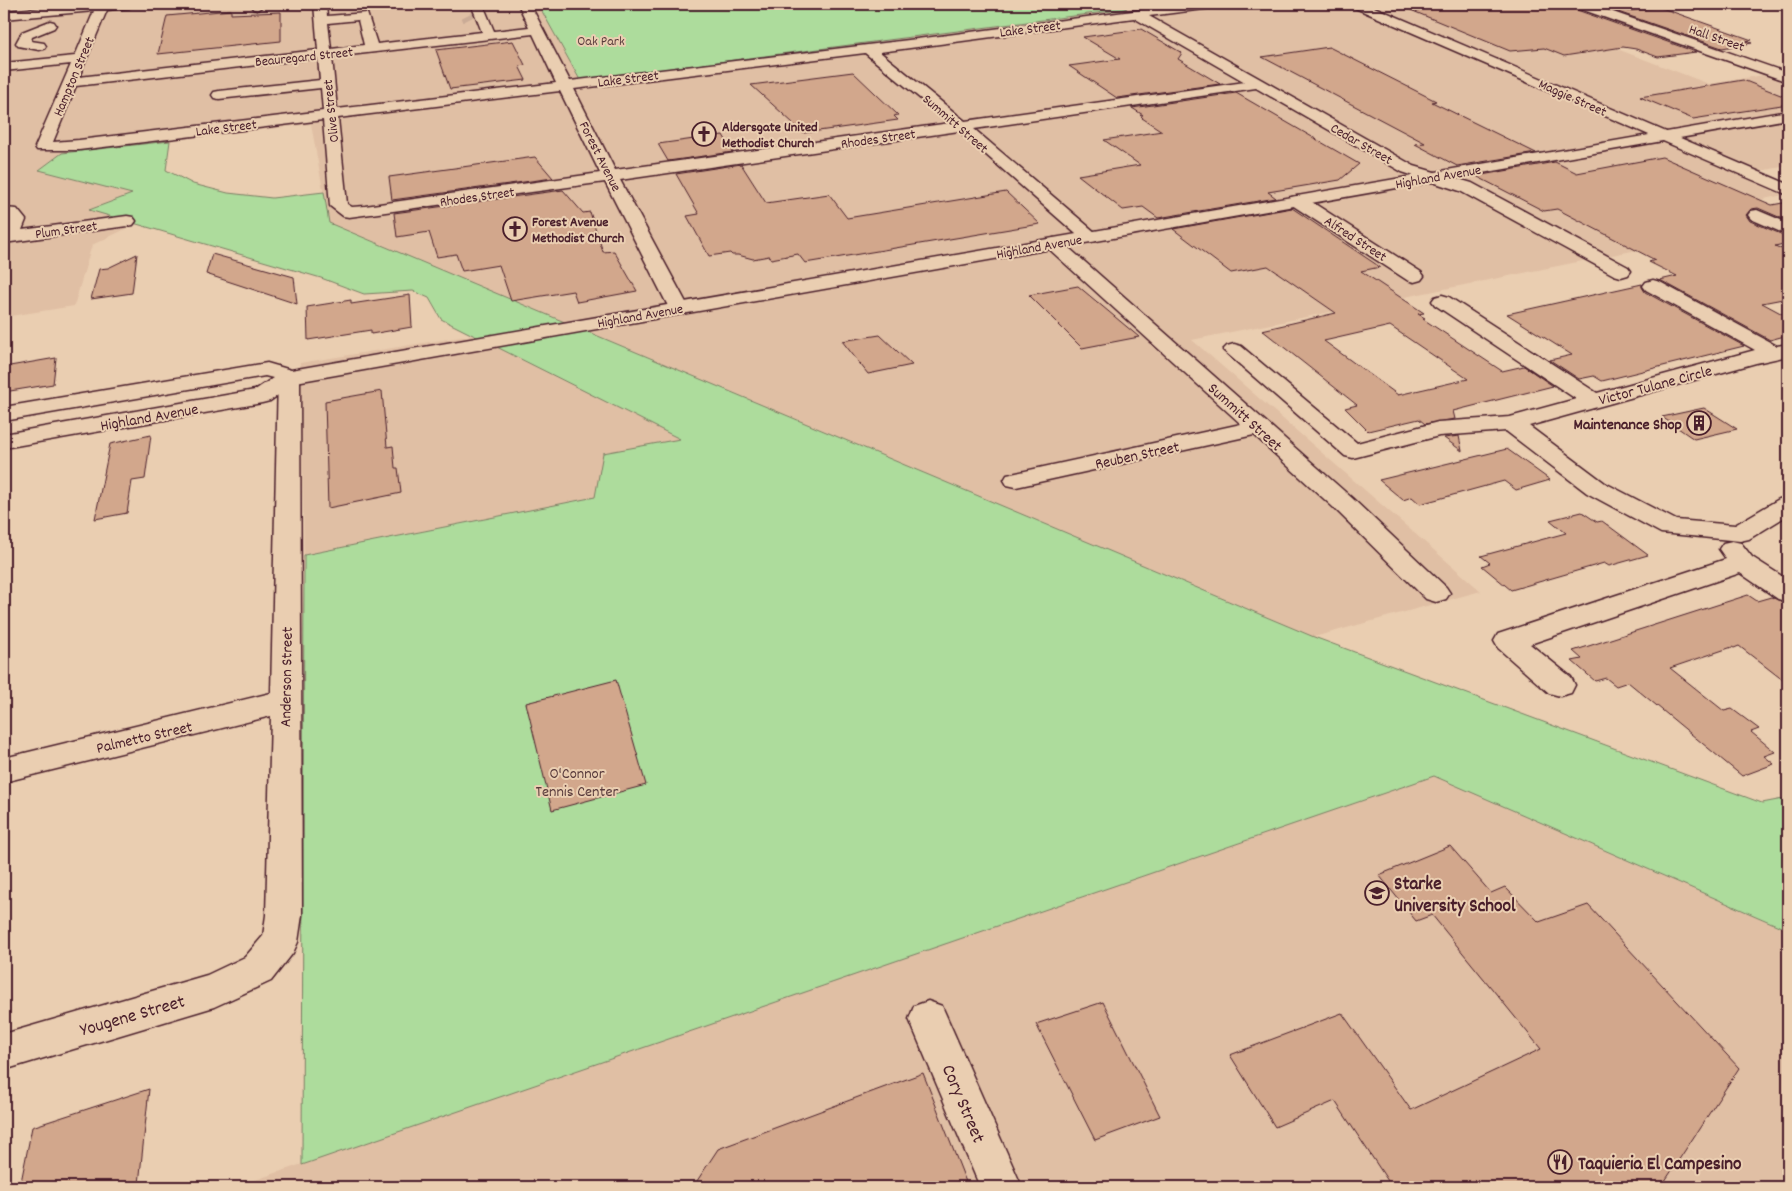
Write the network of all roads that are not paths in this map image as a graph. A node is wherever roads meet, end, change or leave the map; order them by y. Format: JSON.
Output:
{"nodes":[{"id":1,"x":4,"y":4,"type":"edge"},
{"id":2,"x":8,"y":4,"type":"edge"},
{"id":3,"x":129,"y":4,"type":"edge"},
{"id":4,"x":320,"y":4,"type":"edge"},
{"id":5,"x":1212,"y":4,"type":"edge"},
{"id":6,"x":1357,"y":4,"type":"edge"},
{"id":7,"x":1579,"y":4,"type":"edge"},
{"id":8,"x":102,"y":5,"type":"edge"},
{"id":9,"x":530,"y":5,"type":"edge"},
{"id":10,"x":475,"y":12,"type":"tunnel mouth"},
{"id":11,"x":1136,"y":14,"type":"junction"},
{"id":12,"x":4,"y":15,"type":"edge"},
{"id":13,"x":322,"y":20,"type":"junction"},
{"id":14,"x":50,"y":26,"type":"dead end"},
{"id":15,"x":488,"y":30,"type":"junction"},
{"id":16,"x":538,"y":30,"type":"junction"},
{"id":17,"x":39,"y":46,"type":"dead end"},
{"id":18,"x":251,"y":48,"type":"dead end"},
{"id":19,"x":371,"y":48,"type":"junction"},
{"id":20,"x":868,"y":48,"type":"junction"},
{"id":21,"x":324,"y":54,"type":"junction"},
{"id":22,"x":78,"y":62,"type":"junction"},
{"id":23,"x":250,"y":62,"type":"junction"},
{"id":24,"x":96,"y":64,"type":"dead end"},
{"id":25,"x":4,"y":67,"type":"edge"},
{"id":26,"x":1788,"y":78,"type":"edge"},
{"id":27,"x":70,"y":82,"type":"junction"},
{"id":28,"x":328,"y":83,"type":"junction"},
{"id":29,"x":1258,"y":84,"type":"junction"},
{"id":30,"x":565,"y":86,"type":"junction"},
{"id":31,"x":219,"y":95,"type":"dead end"},
{"id":32,"x":331,"y":115,"type":"junction"},
{"id":33,"x":1788,"y":115,"type":"edge"},
{"id":34,"x":961,"y":126,"type":"junction"},
{"id":35,"x":1664,"y":137,"type":"junction"},
{"id":36,"x":43,"y":147,"type":"joint"},
{"id":37,"x":612,"y":177,"type":"junction"},
{"id":38,"x":1435,"y":177,"type":"junction"},
{"id":39,"x":1788,"y":190,"type":"edge"},
{"id":40,"x":1298,"y":201,"type":"junction"},
{"id":41,"x":349,"y":212,"type":"joint"},
{"id":42,"x":4,"y":213,"type":"edge"},
{"id":43,"x":1757,"y":215,"type":"dead end"},
{"id":44,"x":128,"y":221,"type":"dead end"},
{"id":45,"x":1788,"y":230,"type":"edge"},
{"id":46,"x":1090,"y":237,"type":"junction"},
{"id":47,"x":7,"y":238,"type":"edge"},
{"id":48,"x":1054,"y":244,"type":"junction"},
{"id":49,"x":1621,"y":271,"type":"dead end"},
{"id":50,"x":1414,"y":276,"type":"dead end"},
{"id":51,"x":1653,"y":286,"type":"dead end"},
{"id":52,"x":1442,"y":301,"type":"dead end"},
{"id":53,"x":679,"y":308,"type":"junction"},
{"id":54,"x":1234,"y":350,"type":"dead end"},
{"id":55,"x":1782,"y":352,"type":"edge"},
{"id":56,"x":289,"y":377,"type":"junction"},
{"id":57,"x":1594,"y":401,"type":"junction"},
{"id":58,"x":4,"y":414,"type":"edge"},
{"id":59,"x":1511,"y":424,"type":"junction"},
{"id":60,"x":1259,"y":428,"type":"junction"},
{"id":61,"x":4,"y":442,"type":"edge"},
{"id":62,"x":1016,"y":480,"type":"dead end"},
{"id":63,"x":1788,"y":504,"type":"edge"},
{"id":64,"x":1719,"y":532,"type":"junction"},
{"id":65,"x":1744,"y":563,"type":"junction"},
{"id":66,"x":1436,"y":593,"type":"dead end"},
{"id":67,"x":1788,"y":593,"type":"edge"},
{"id":68,"x":1560,"y":685,"type":"dead end"},
{"id":69,"x":285,"y":701,"type":"junction"},
{"id":70,"x":4,"y":770,"type":"edge"},
{"id":71,"x":258,"y":969,"type":"joint"},
{"id":72,"x":928,"y":1019,"type":"dead end"},
{"id":73,"x":4,"y":1052,"type":"edge"},
{"id":74,"x":1001,"y":1187,"type":"edge"}],
"edges":[{"from":1,"to":2,"type":"street"},
{"from":3,"to":8,"type":"street"},
{"from":4,"to":13,"type":"street","name":"Olive Street"},
{"from":5,"to":11,"type":"street","name":"Lake Street"},
{"from":6,"to":35,"type":"street","name":"Maggie Street"},
{"from":7,"to":26,"type":"street","name":"Hall Street"},
{"from":8,"to":12,"type":"street"},
{"from":8,"to":22,"type":"street","name":"Hampton Street"},
{"from":9,"to":16,"type":"street","name":"Forest Avenue"},
{"from":10,"to":15,"type":"street"},
{"from":11,"to":20,"type":"street","name":"Lake Street"},
{"from":11,"to":29,"type":"street","name":"Cedar Street"},
{"from":13,"to":19,"type":"street"},
{"from":13,"to":21,"type":"street","name":"Olive Street"},
{"from":14,"to":17,"type":"street"},
{"from":15,"to":16,"type":"street","name":"Beauregard Street"},
{"from":15,"to":19,"type":"street","name":"Beauregard Street"},
{"from":16,"to":30,"type":"street","name":"Forest Avenue"},
{"from":18,"to":23,"type":"street"},
{"from":19,"to":21,"type":"street","name":"Beauregard Street"},
{"from":20,"to":30,"type":"street","name":"Lake Street"},
{"from":20,"to":34,"type":"street","name":"Summitt Street"},
{"from":21,"to":23,"type":"street","name":"Beauregard Street"},
{"from":21,"to":28,"type":"street","name":"Olive Street"},
{"from":22,"to":24,"type":"street"},
{"from":22,"to":25,"type":"street"},
{"from":22,"to":27,"type":"street","name":"Hampton Street"},
{"from":23,"to":27,"type":"street","name":"Beauregard Street"},
{"from":27,"to":36,"type":"street","name":"Hampton Street"},
{"from":28,"to":31,"type":"street"},
{"from":28,"to":32,"type":"street","name":"Olive Street"},
{"from":29,"to":34,"type":"street","name":"Rhodes Street"},
{"from":29,"to":38,"type":"street","name":"Cedar Street"},
{"from":30,"to":32,"type":"street","name":"Lake Street"},
{"from":30,"to":37,"type":"street","name":"Forest Avenue"},
{"from":32,"to":36,"type":"street","name":"Lake Street"},
{"from":32,"to":41,"type":"street","name":"Olive Street"},
{"from":33,"to":35,"type":"street","name":"Highland Avenue"},
{"from":34,"to":37,"type":"street","name":"Rhodes Street"},
{"from":34,"to":46,"type":"street","name":"Summitt Street"},
{"from":35,"to":38,"type":"street","name":"Highland Avenue"},
{"from":35,"to":39,"type":"street","name":"Maggie Street"},
{"from":37,"to":41,"type":"street","name":"Rhodes Street"},
{"from":37,"to":53,"type":"street","name":"Forest Avenue"},
{"from":38,"to":40,"type":"street","name":"Highland Avenue"},
{"from":38,"to":49,"type":"street","name":"Cedar Street"},
{"from":40,"to":46,"type":"street","name":"Highland Avenue"},
{"from":40,"to":50,"type":"street","name":"Alfred Street"},
{"from":42,"to":47,"type":"street"},
{"from":43,"to":45,"type":"street"},
{"from":44,"to":47,"type":"street","name":"Plum Street"},
{"from":46,"to":48,"type":"street","name":"Highland Avenue"},
{"from":48,"to":53,"type":"street","name":"Highland Avenue"},
{"from":48,"to":60,"type":"street","name":"Summitt Street"},
{"from":51,"to":55,"type":"street"},
{"from":52,"to":57,"type":"street"},
{"from":53,"to":56,"type":"street","name":"Highland Avenue"},
{"from":54,"to":59,"type":"street","name":"Victor Tulane Circle"},
{"from":55,"to":57,"type":"street","name":"Victor Tulane Circle"},
{"from":56,"to":58,"type":"street","name":"Highland Avenue"},
{"from":56,"to":61,"type":"street","name":"Highland Avenue"},
{"from":56,"to":69,"type":"street","name":"Anderson Street"},
{"from":57,"to":59,"type":"street","name":"Victor Tulane Circle"},
{"from":59,"to":64,"type":"street"},
{"from":60,"to":62,"type":"street","name":"Reuben Street"},
{"from":60,"to":66,"type":"street","name":"Summitt Street"},
{"from":63,"to":64,"type":"street"},
{"from":64,"to":65,"type":"street"},
{"from":65,"to":67,"type":"street"},
{"from":65,"to":68,"type":"street"},
{"from":69,"to":70,"type":"street","name":"Palmetto Street"},
{"from":69,"to":71,"type":"street","name":"Anderson Street"},
{"from":71,"to":73,"type":"street","name":"Yougene Street"},
{"from":72,"to":74,"type":"street","name":"Cory Street"}]}
